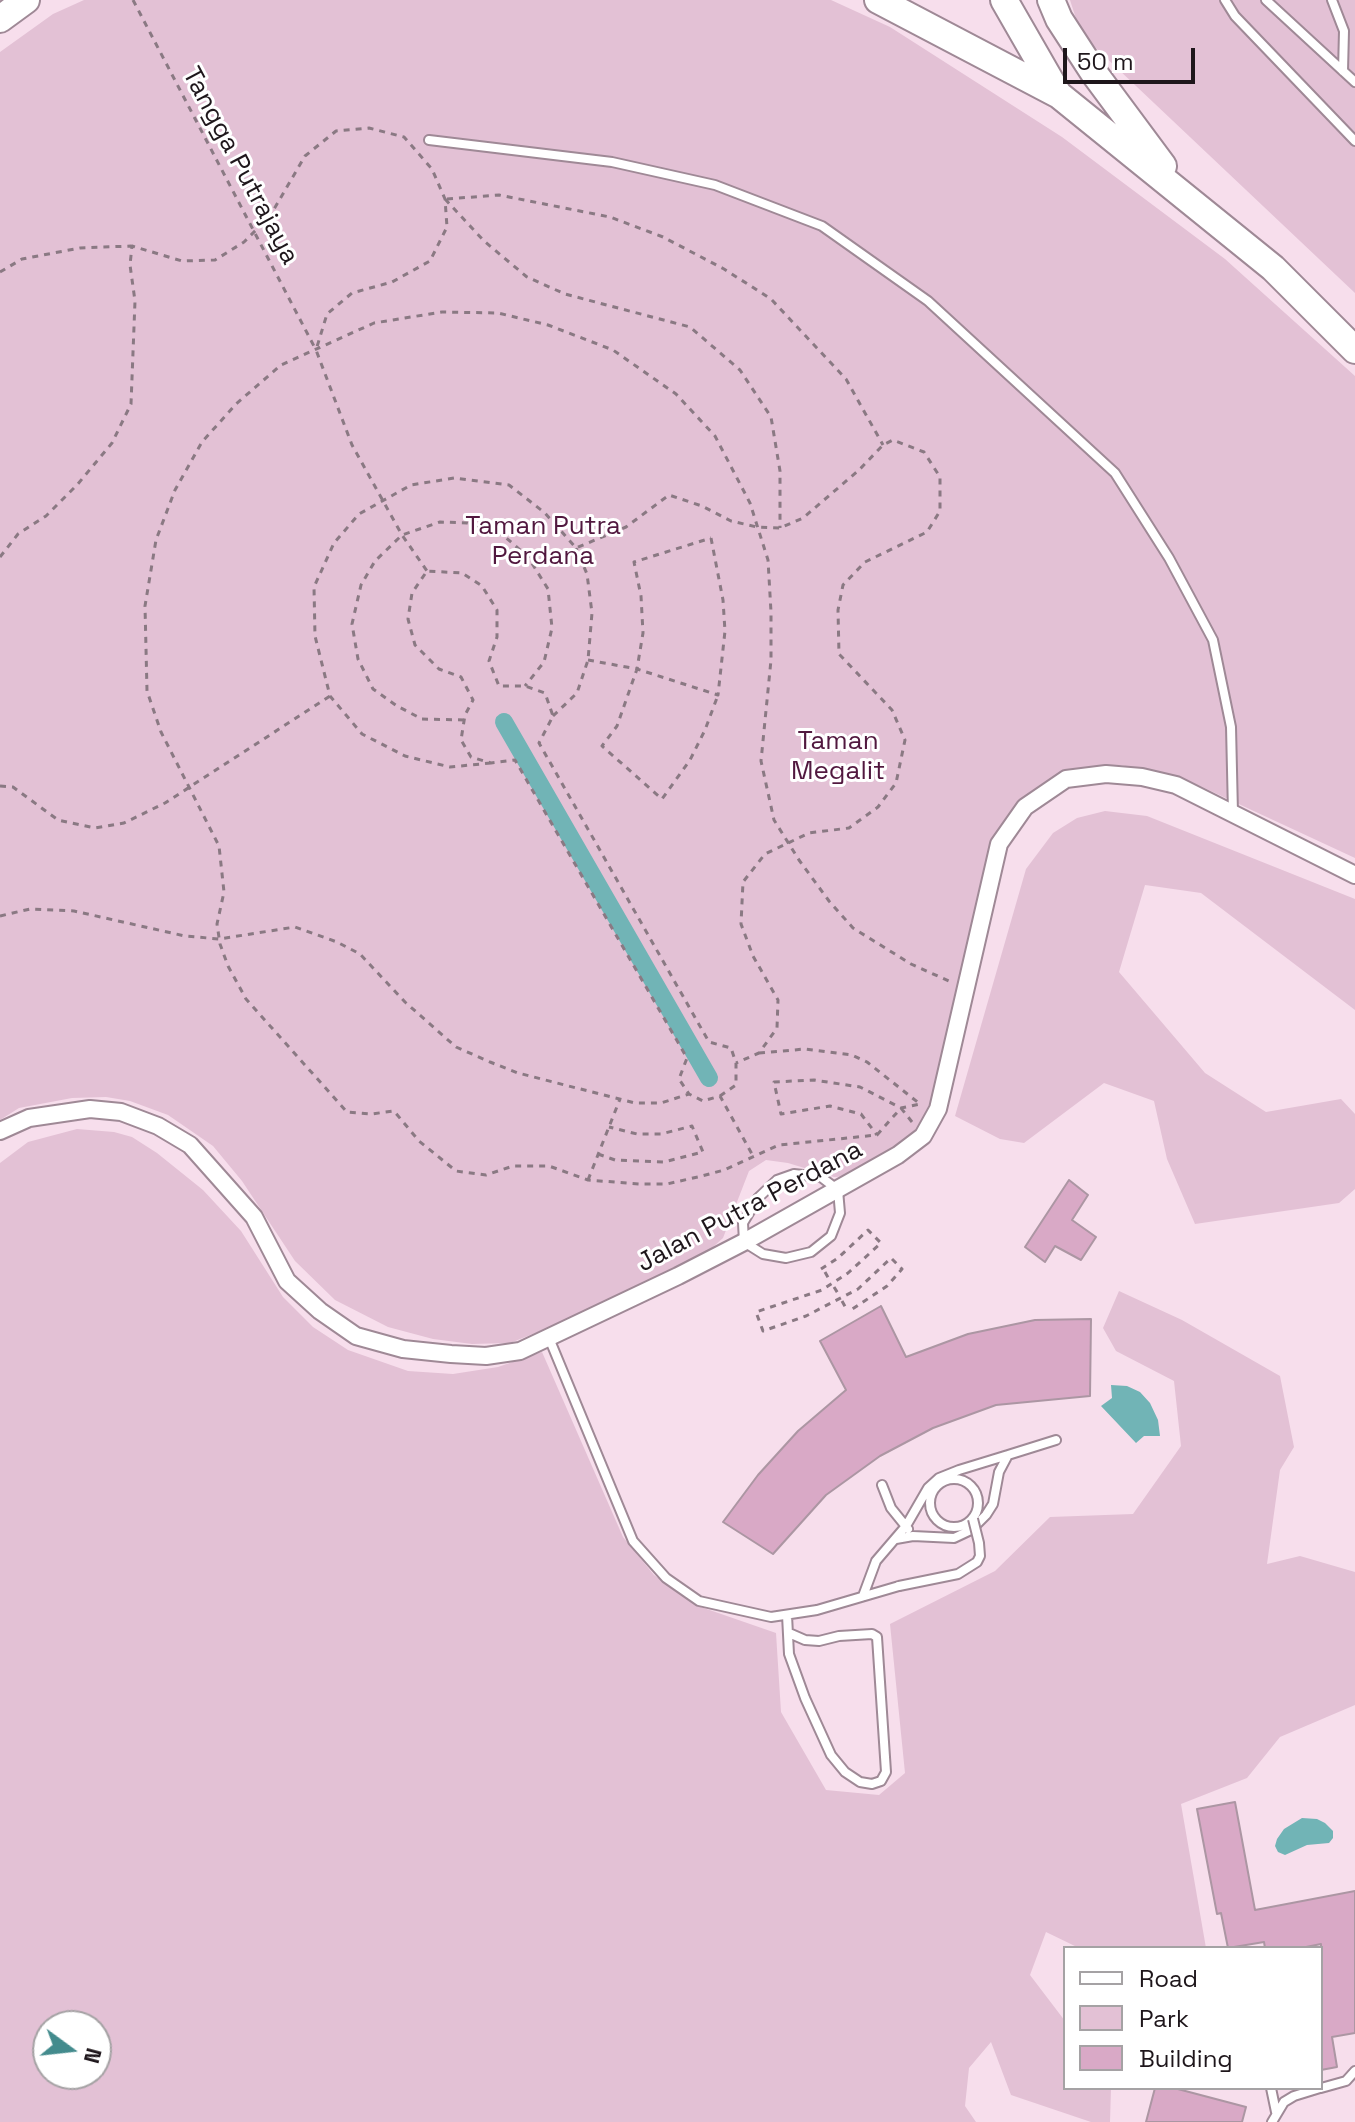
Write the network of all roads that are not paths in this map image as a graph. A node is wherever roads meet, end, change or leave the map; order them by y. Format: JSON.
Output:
{"nodes":[{"id":1,"x":878,"y":0,"type":"edge"},
{"id":2,"x":1004,"y":0,"type":"edge"},
{"id":3,"x":1225,"y":0,"type":"edge"},
{"id":4,"x":1266,"y":0,"type":"edge"},
{"id":5,"x":1332,"y":0,"type":"edge"},
{"id":6,"x":1055,"y":10,"type":"edge"},
{"id":7,"x":1343,"y":71,"type":"junction"},
{"id":8,"x":1355,"y":82,"type":"edge"},
{"id":9,"x":1059,"y":95,"type":"junction"},
{"id":10,"x":429,"y":140,"type":"dead end"},
{"id":11,"x":1355,"y":141,"type":"edge"},
{"id":12,"x":1186,"y":197,"type":"junction"},
{"id":13,"x":1355,"y":350,"type":"edge"},
{"id":14,"x":1233,"y":814,"type":"junction"},
{"id":15,"x":1355,"y":875,"type":"edge"},
{"id":16,"x":0,"y":1131,"type":"edge"},
{"id":17,"x":838,"y":1190,"type":"junction"},
{"id":18,"x":744,"y":1242,"type":"junction"},
{"id":19,"x":549,"y":1338,"type":"junction"},
{"id":20,"x":1056,"y":1440,"type":"dead end"},
{"id":21,"x":1008,"y":1455,"type":"junction"},
{"id":22,"x":882,"y":1485,"type":"dead end"},
{"id":23,"x":973,"y":1519,"type":"junction"},
{"id":24,"x":906,"y":1526,"type":"junction"},
{"id":25,"x":913,"y":1536,"type":"junction"},
{"id":26,"x":896,"y":1539,"type":"junction"},
{"id":27,"x":863,"y":1596,"type":"junction"},
{"id":28,"x":787,"y":1615,"type":"junction"},
{"id":29,"x":789,"y":1633,"type":"junction"},
{"id":30,"x":1355,"y":2071,"type":"edge"},
{"id":31,"x":1323,"y":2087,"type":"edge"},
{"id":32,"x":1271,"y":2090,"type":"edge"},
{"id":33,"x":1301,"y":2091,"type":"edge"},
{"id":34,"x":1274,"y":2118,"type":"edge"}],
"edges":[{"from":1,"to":9,"type":"main road"},
{"from":2,"to":9,"type":"main road"},
{"from":3,"to":11,"type":"lane"},
{"from":4,"to":7,"type":"lane"},
{"from":5,"to":7,"type":"lane"},
{"from":6,"to":12,"type":"main road"},
{"from":7,"to":8,"type":"lane"},
{"from":9,"to":12,"type":"main road"},
{"from":10,"to":14,"type":"lane"},
{"from":12,"to":13,"type":"main road"},
{"from":14,"to":15,"type":"street","name":"Jalan Putra Perdana"},
{"from":14,"to":17,"type":"street","name":"Jalan Putra Perdana"},
{"from":16,"to":19,"type":"street","name":"Jalan Putra Perdana"},
{"from":17,"to":18,"type":"street","name":"Jalan Putra Perdana"},
{"from":17,"to":18,"type":"lane"},
{"from":17,"to":18,"type":"lane"},
{"from":18,"to":19,"type":"street","name":"Jalan Putra Perdana"},
{"from":19,"to":28,"type":"lane"},
{"from":20,"to":21,"type":"lane"},
{"from":21,"to":24,"type":"lane"},
{"from":21,"to":25,"type":"lane"},
{"from":22,"to":24,"type":"lane"},
{"from":23,"to":23,"type":"lane"},
{"from":23,"to":27,"type":"lane","bridge":true},
{"from":24,"to":25,"type":"lane"},
{"from":24,"to":26,"type":"lane"},
{"from":25,"to":26,"type":"lane"},
{"from":26,"to":27,"type":"lane"},
{"from":27,"to":28,"type":"lane"},
{"from":28,"to":29,"type":"lane"},
{"from":29,"to":29,"type":"lane"},
{"from":30,"to":31,"type":"lane"},
{"from":32,"to":34,"type":"lane"},
{"from":33,"to":34,"type":"lane"}]}
